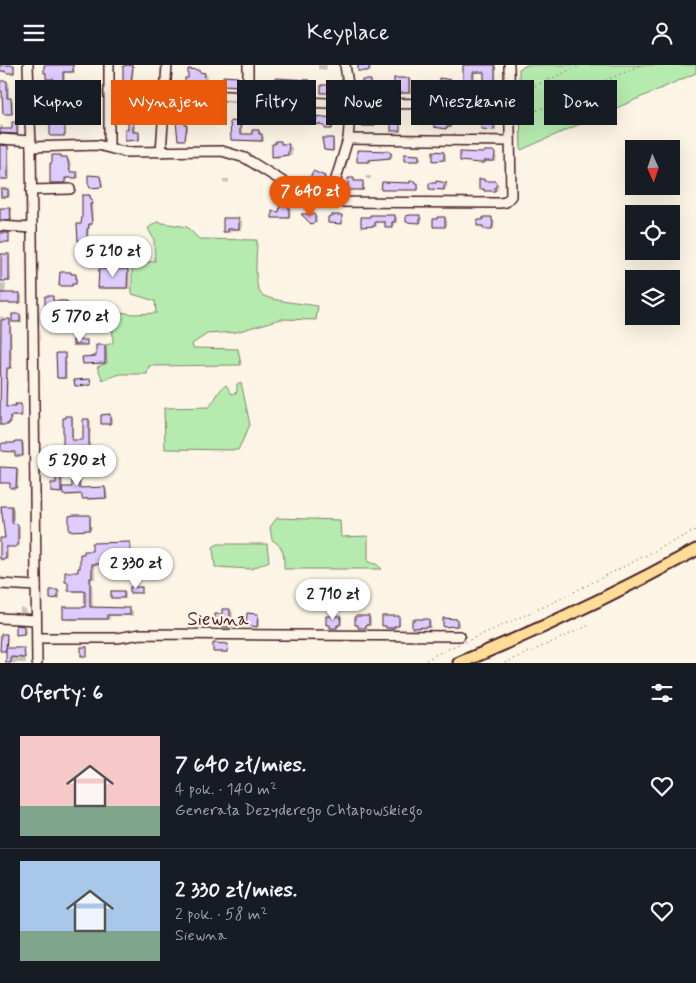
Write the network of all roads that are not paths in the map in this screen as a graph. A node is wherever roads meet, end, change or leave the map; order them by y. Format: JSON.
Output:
{"nodes":[{"id":1,"x":28,"y":65,"type":"edge"},
{"id":2,"x":109,"y":65,"type":"edge"},
{"id":3,"x":167,"y":65,"type":"edge"},
{"id":4,"x":248,"y":65,"type":"edge"},
{"id":5,"x":344,"y":65,"type":"edge"},
{"id":6,"x":509,"y":65,"type":"edge"},
{"id":7,"x":165,"y":80,"type":"edge"},
{"id":8,"x":248,"y":80,"type":"edge"},
{"id":9,"x":347,"y":80,"type":"edge"},
{"id":10,"x":509,"y":80,"type":"edge"},
{"id":11,"x":162,"y":125,"type":"edge"},
{"id":12,"x":349,"y":125,"type":"edge"},
{"id":13,"x":510,"y":125,"type":"edge"},
{"id":14,"x":0,"y":139,"type":"edge"},
{"id":15,"x":348,"y":139,"type":"junction"},
{"id":16,"x":510,"y":141,"type":"junction"},
{"id":17,"x":31,"y":144,"type":"junction"},
{"id":18,"x":109,"y":147,"type":"junction"},
{"id":19,"x":161,"y":152,"type":"junction"},
{"id":20,"x":70,"y":189,"type":"dead end"},
{"id":21,"x":31,"y":190,"type":"junction"},
{"id":22,"x":329,"y":201,"type":"junction"},
{"id":23,"x":0,"y":226,"type":"edge"},
{"id":24,"x":32,"y":228,"type":"junction"},
{"id":25,"x":696,"y":550,"type":"edge"},
{"id":26,"x":0,"y":584,"type":"edge"},
{"id":27,"x":36,"y":586,"type":"junction"},
{"id":28,"x":0,"y":618,"type":"edge"},
{"id":29,"x":36,"y":620,"type":"junction"},
{"id":30,"x":460,"y":637,"type":"dead end"},
{"id":31,"x":37,"y":638,"type":"junction"},
{"id":32,"x":37,"y":663,"type":"edge"},
{"id":33,"x":459,"y":663,"type":"edge"}],
"edges":[{"from":1,"to":17,"type":"street"},
{"from":2,"to":18,"type":"street"},
{"from":3,"to":7,"type":"street"},
{"from":4,"to":8,"type":"street"},
{"from":5,"to":9,"type":"street"},
{"from":6,"to":10,"type":"street"},
{"from":11,"to":19,"type":"street"},
{"from":12,"to":15,"type":"street"},
{"from":13,"to":16,"type":"street"},
{"from":14,"to":17,"type":"street"},
{"from":15,"to":16,"type":"street"},
{"from":15,"to":22,"type":"street"},
{"from":16,"to":22,"type":"street"},
{"from":17,"to":18,"type":"street"},
{"from":17,"to":21,"type":"street"},
{"from":18,"to":19,"type":"street"},
{"from":19,"to":22,"type":"street"},
{"from":20,"to":21,"type":"street"},
{"from":21,"to":24,"type":"street"},
{"from":23,"to":24,"type":"street"},
{"from":24,"to":27,"type":"street"},
{"from":25,"to":33,"type":"main road"},
{"from":26,"to":27,"type":"street"},
{"from":27,"to":29,"type":"street"},
{"from":28,"to":29,"type":"street"},
{"from":29,"to":31,"type":"street"},
{"from":30,"to":31,"type":"street","name":"Siewna"},
{"from":31,"to":32,"type":"street"}]}
